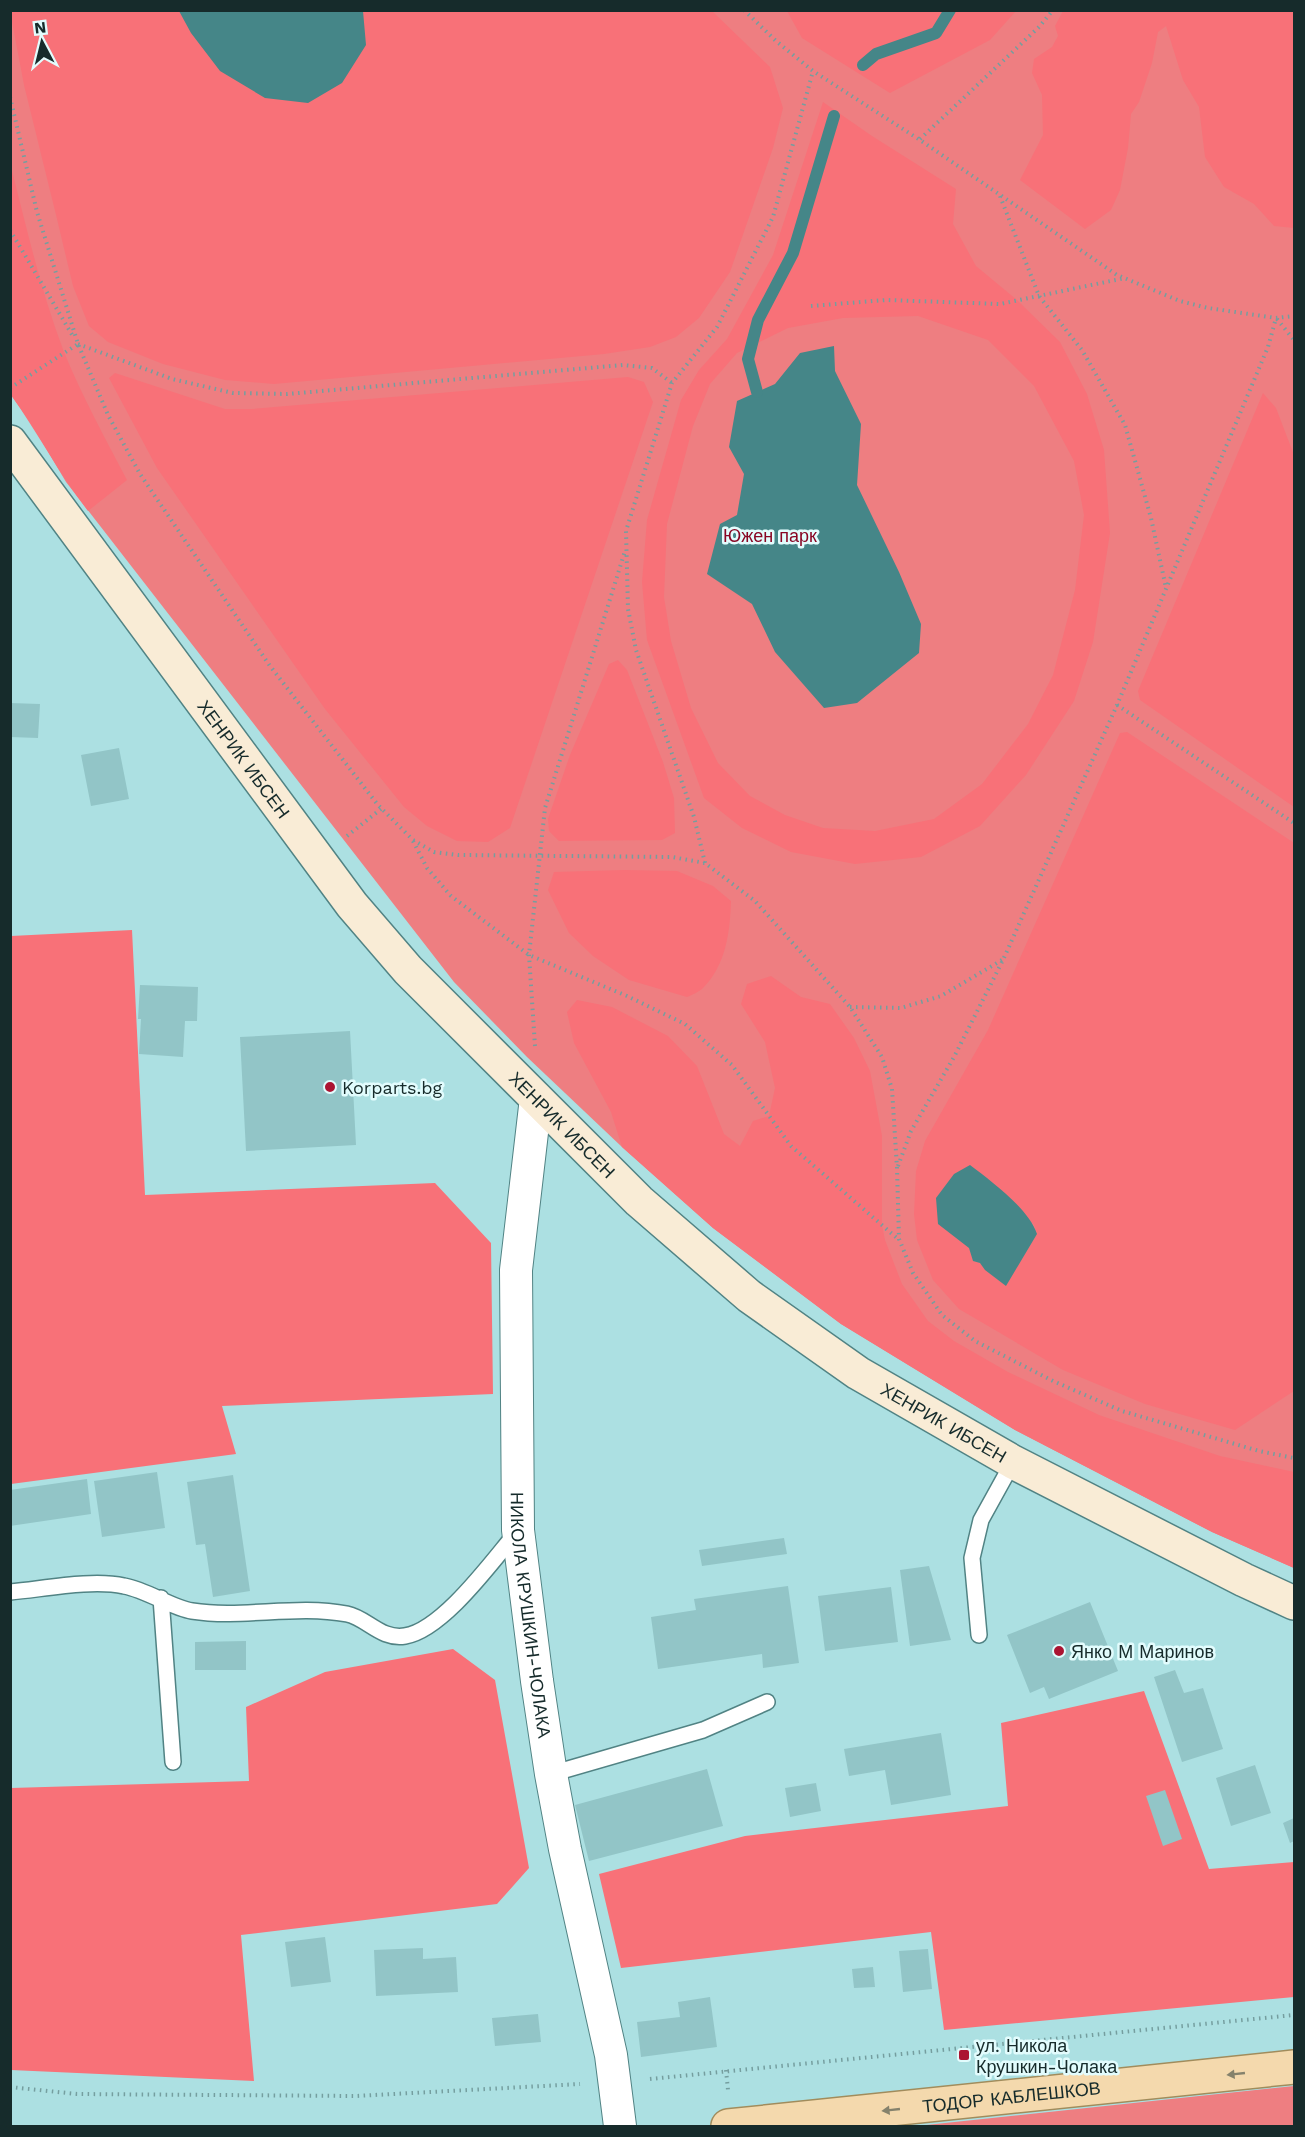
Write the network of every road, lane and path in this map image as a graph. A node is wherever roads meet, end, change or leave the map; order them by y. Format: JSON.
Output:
{"nodes":[{"id":1,"x":744,"y":10,"type":"edge"},
{"id":2,"x":1053,"y":10,"type":"edge"},
{"id":3,"x":813,"y":71,"type":"junction"},
{"id":4,"x":10,"y":97,"type":"edge"},
{"id":5,"x":920,"y":140,"type":"junction"},
{"id":6,"x":1000,"y":195,"type":"junction"},
{"id":7,"x":10,"y":230,"type":"edge"},
{"id":8,"x":1126,"y":278,"type":"junction"},
{"id":9,"x":1039,"y":296,"type":"junction"},
{"id":10,"x":811,"y":306,"type":"dead end"},
{"id":11,"x":1294,"y":316,"type":"edge"},
{"id":12,"x":1276,"y":318,"type":"junction"},
{"id":13,"x":1294,"y":340,"type":"edge"},
{"id":14,"x":78,"y":344,"type":"junction"},
{"id":15,"x":672,"y":383,"type":"junction"},
{"id":16,"x":10,"y":388,"type":"edge"},
{"id":17,"x":10,"y":442,"type":"edge"},
{"id":18,"x":626,"y":547,"type":"junction"},
{"id":19,"x":1167,"y":589,"type":"junction"},
{"id":20,"x":1117,"y":705,"type":"junction"},
{"id":21,"x":381,"y":808,"type":"junction"},
{"id":22,"x":1294,"y":823,"type":"edge"},
{"id":23,"x":347,"y":836,"type":"dead end"},
{"id":24,"x":413,"y":840,"type":"junction"},
{"id":25,"x":539,"y":856,"type":"junction"},
{"id":26,"x":705,"y":863,"type":"junction"},
{"id":27,"x":529,"y":955,"type":"junction"},
{"id":28,"x":1003,"y":960,"type":"junction"},
{"id":29,"x":850,"y":1007,"type":"junction"},
{"id":30,"x":536,"y":1098,"type":"junction"},
{"id":31,"x":897,"y":1168,"type":"junction"},
{"id":32,"x":899,"y":1239,"type":"junction"},
{"id":33,"x":1294,"y":1458,"type":"edge"},
{"id":34,"x":1013,"y":1462,"type":"junction"},
{"id":35,"x":518,"y":1530,"type":"junction"},
{"id":36,"x":10,"y":1592,"type":"edge"},
{"id":37,"x":161,"y":1598,"type":"junction"},
{"id":38,"x":1294,"y":1603,"type":"edge"},
{"id":39,"x":979,"y":1635,"type":"dead end"},
{"id":40,"x":767,"y":1702,"type":"dead end"},
{"id":41,"x":173,"y":1762,"type":"dead end"},
{"id":42,"x":551,"y":1774,"type":"junction"},
{"id":43,"x":1294,"y":2015,"type":"edge"},
{"id":44,"x":1294,"y":2067,"type":"edge"},
{"id":45,"x":726,"y":2070,"type":"junction"},
{"id":46,"x":647,"y":2079,"type":"dead end"},
{"id":47,"x":588,"y":2084,"type":"dead end"},
{"id":48,"x":10,"y":2087,"type":"edge"},
{"id":49,"x":728,"y":2091,"type":"dead end"},
{"id":50,"x":620,"y":2127,"type":"edge"},
{"id":51,"x":728,"y":2127,"type":"edge"}],
"edges":[{"from":1,"to":3,"type":"path"},
{"from":2,"to":5,"type":"path"},
{"from":3,"to":5,"type":"path"},
{"from":3,"to":15,"type":"path"},
{"from":4,"to":14,"type":"path"},
{"from":5,"to":6,"type":"path"},
{"from":6,"to":8,"type":"path"},
{"from":6,"to":9,"type":"path"},
{"from":7,"to":14,"type":"path"},
{"from":8,"to":9,"type":"path"},
{"from":8,"to":12,"type":"path"},
{"from":9,"to":10,"type":"path"},
{"from":9,"to":19,"type":"path"},
{"from":11,"to":12,"type":"path"},
{"from":12,"to":13,"type":"path"},
{"from":12,"to":19,"type":"path"},
{"from":14,"to":15,"type":"path"},
{"from":14,"to":16,"type":"path"},
{"from":14,"to":21,"type":"path"},
{"from":15,"to":18,"type":"path"},
{"from":17,"to":30,"type":"main road","name":"ХЕНРИК ИБСЕН"},
{"from":18,"to":25,"type":"path"},
{"from":18,"to":26,"type":"path"},
{"from":19,"to":20,"type":"path"},
{"from":20,"to":22,"type":"path"},
{"from":20,"to":28,"type":"path"},
{"from":21,"to":23,"type":"path"},
{"from":21,"to":24,"type":"path"},
{"from":24,"to":25,"type":"path"},
{"from":24,"to":27,"type":"path"},
{"from":25,"to":26,"type":"path"},
{"from":25,"to":27,"type":"path"},
{"from":26,"to":29,"type":"path"},
{"from":27,"to":30,"type":"path"},
{"from":27,"to":32,"type":"path"},
{"from":28,"to":29,"type":"path"},
{"from":28,"to":31,"type":"path"},
{"from":29,"to":31,"type":"path"},
{"from":30,"to":34,"type":"main road","name":"ХЕНРИК ИБСЕН"},
{"from":30,"to":35,"type":"street","name":"НИКОЛА КРУШКИН-ЧОЛАКА"},
{"from":31,"to":32,"type":"path"},
{"from":32,"to":33,"type":"path"},
{"from":34,"to":38,"type":"main road","name":"ХЕНРИК ИБСЕН"},
{"from":34,"to":39,"type":"lane"},
{"from":35,"to":37,"type":"lane"},
{"from":35,"to":42,"type":"street","name":"НИКОЛА КРУШКИН-ЧОЛАКА"},
{"from":36,"to":37,"type":"lane"},
{"from":37,"to":41,"type":"lane"},
{"from":40,"to":42,"type":"lane"},
{"from":42,"to":50,"type":"street","name":"НИКОЛА КРУШКИН-ЧОЛАКА"},
{"from":43,"to":45,"type":"path"},
{"from":44,"to":51,"type":"main road","name":"ТОДОР КАБЛЕШКОВ","one_way":true},
{"from":45,"to":46,"type":"path"},
{"from":45,"to":49,"type":"path"},
{"from":47,"to":48,"type":"path"}]}
